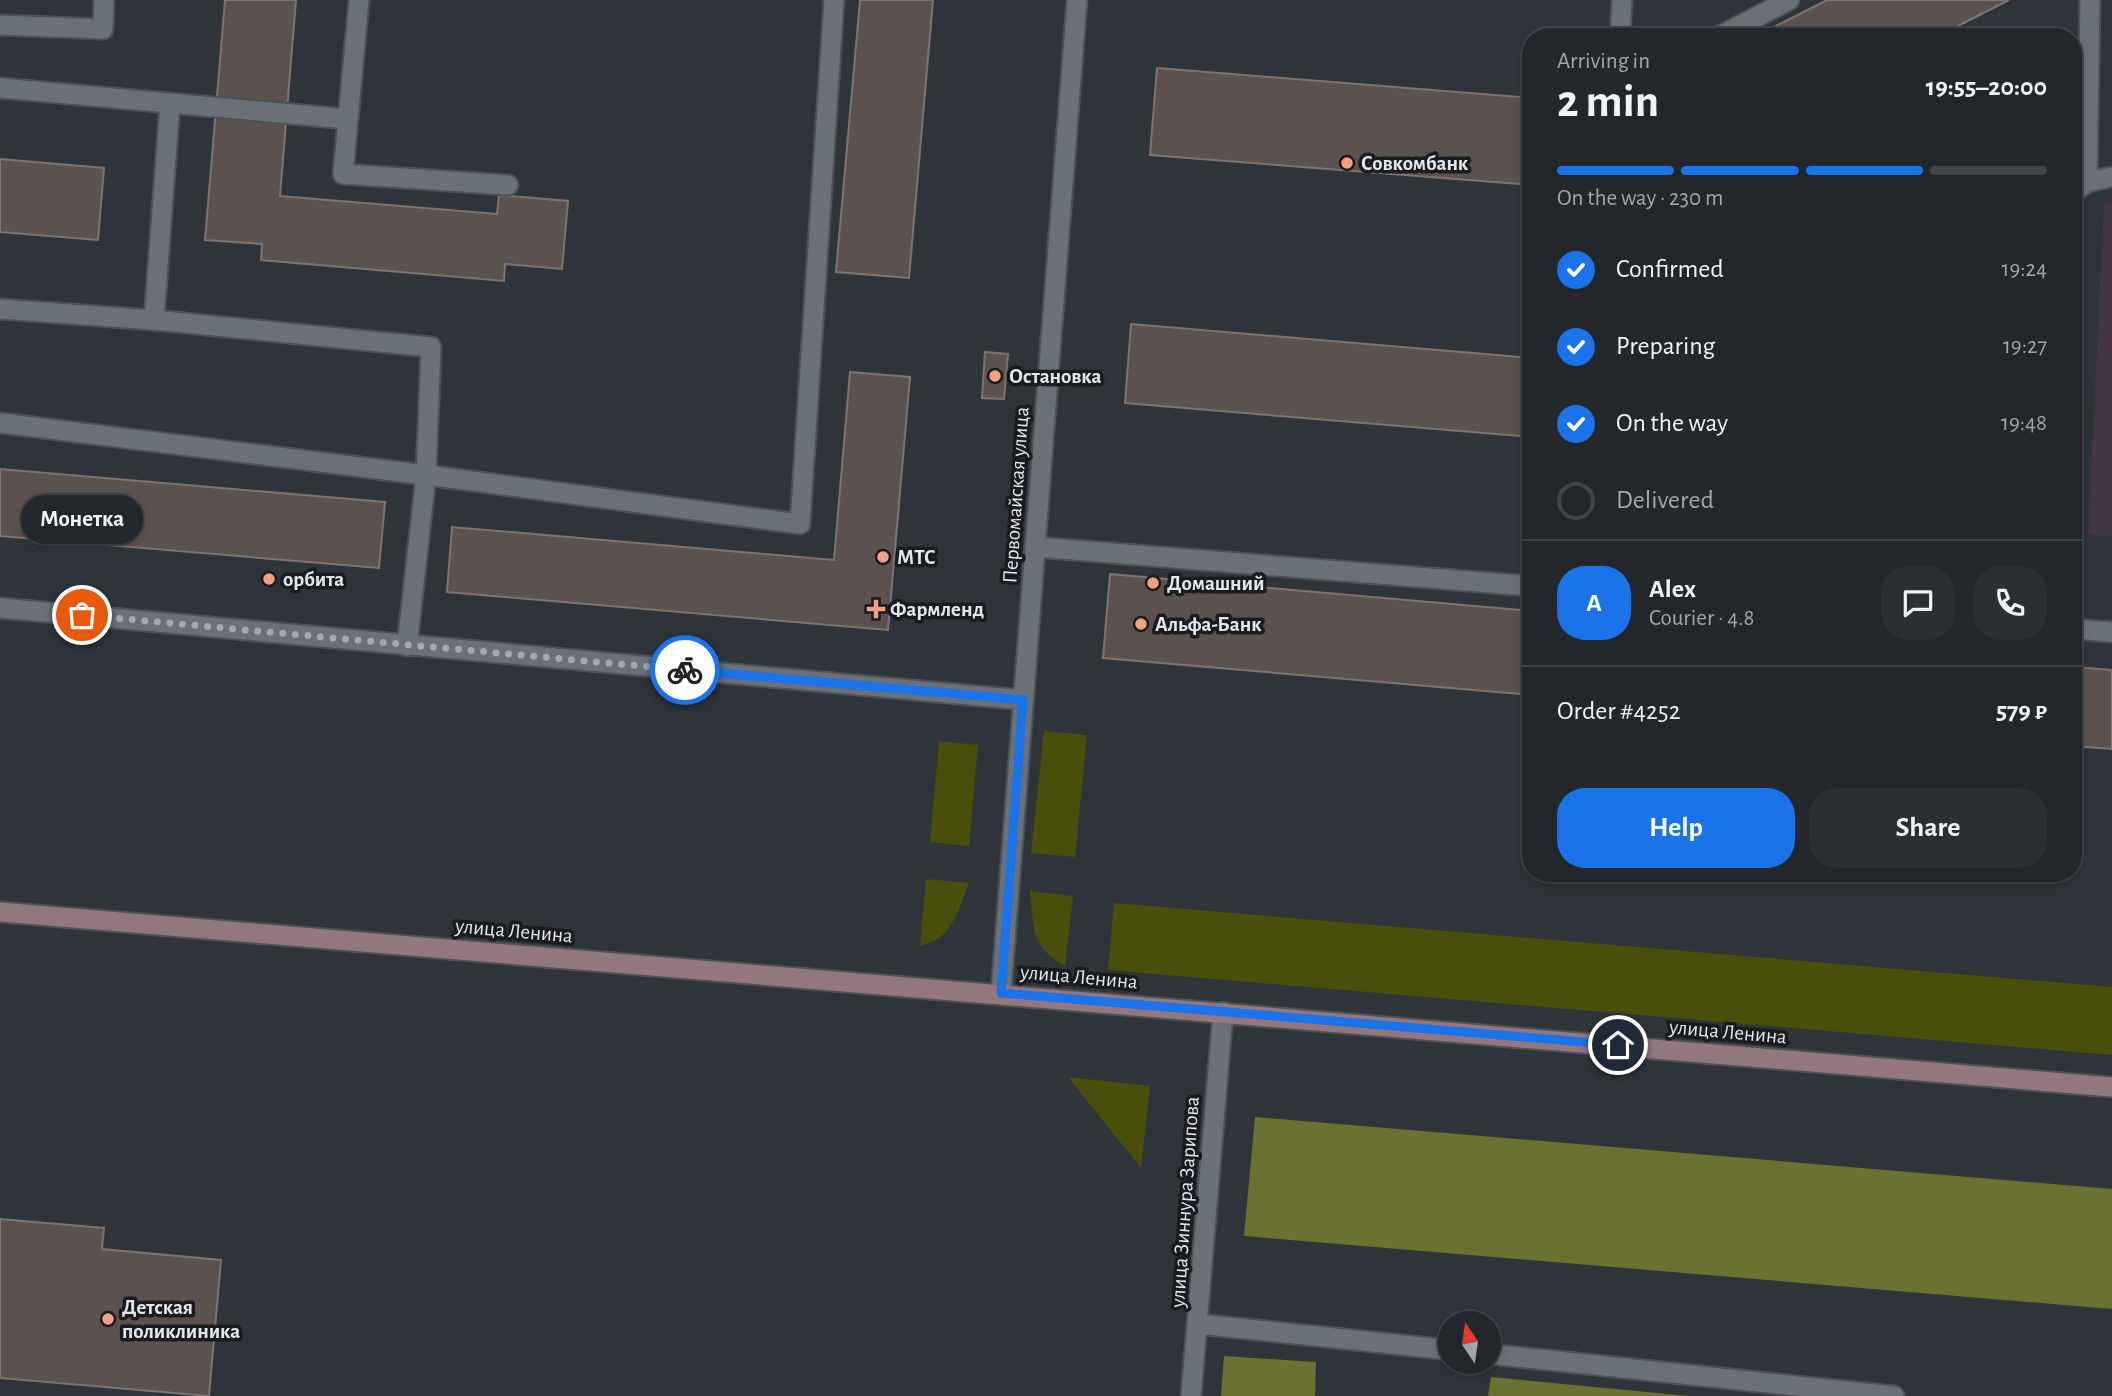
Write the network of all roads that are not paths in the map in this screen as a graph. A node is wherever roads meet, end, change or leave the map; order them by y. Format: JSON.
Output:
{"nodes":[{"id":1,"x":104,"y":0,"type":"edge"},
{"id":2,"x":359,"y":0,"type":"edge"},
{"id":3,"x":834,"y":0,"type":"edge"},
{"id":4,"x":1077,"y":0,"type":"edge"},
{"id":5,"x":1622,"y":0,"type":"edge"},
{"id":6,"x":1789,"y":0,"type":"edge"},
{"id":7,"x":2090,"y":0,"type":"edge"},
{"id":8,"x":1755,"y":9,"type":"edge"},
{"id":9,"x":0,"y":25,"type":"edge"},
{"id":10,"x":1620,"y":28,"type":"edge"},
{"id":11,"x":1730,"y":28,"type":"edge"},
{"id":12,"x":0,"y":88,"type":"edge"},
{"id":13,"x":170,"y":103,"type":"junction"},
{"id":14,"x":348,"y":119,"type":"junction"},
{"id":15,"x":2082,"y":166,"type":"edge"},
{"id":16,"x":2112,"y":177,"type":"edge"},
{"id":17,"x":508,"y":185,"type":"dead end"},
{"id":18,"x":2082,"y":187,"type":"edge"},
{"id":19,"x":0,"y":309,"type":"edge"},
{"id":20,"x":154,"y":320,"type":"junction"},
{"id":21,"x":0,"y":422,"type":"edge"},
{"id":22,"x":426,"y":475,"type":"junction"},
{"id":23,"x":1035,"y":547,"type":"junction"},
{"id":24,"x":1522,"y":585,"type":"edge"},
{"id":25,"x":0,"y":608,"type":"edge"},
{"id":26,"x":2082,"y":630,"type":"edge"},
{"id":27,"x":2112,"y":632,"type":"edge"},
{"id":28,"x":407,"y":646,"type":"junction"},
{"id":29,"x":1023,"y":700,"type":"junction"},
{"id":30,"x":0,"y":912,"type":"edge"},
{"id":31,"x":1001,"y":993,"type":"junction"},
{"id":32,"x":1223,"y":1012,"type":"junction"},
{"id":33,"x":2112,"y":1087,"type":"edge"},
{"id":34,"x":1198,"y":1324,"type":"junction"},
{"id":35,"x":1438,"y":1349,"type":"edge"},
{"id":36,"x":1502,"y":1355,"type":"edge"},
{"id":37,"x":1191,"y":1396,"type":"edge"},
{"id":38,"x":1894,"y":1396,"type":"edge"}],
"edges":[{"from":1,"to":9,"type":"street"},
{"from":2,"to":14,"type":"street"},
{"from":3,"to":22,"type":"street"},
{"from":4,"to":23,"type":"street","name":"Первомайская улица"},
{"from":5,"to":10,"type":"street"},
{"from":6,"to":8,"type":"street"},
{"from":7,"to":15,"type":"street"},
{"from":8,"to":11,"type":"street"},
{"from":12,"to":13,"type":"street"},
{"from":13,"to":14,"type":"street"},
{"from":13,"to":20,"type":"street"},
{"from":14,"to":17,"type":"street"},
{"from":16,"to":18,"type":"street"},
{"from":19,"to":20,"type":"street"},
{"from":20,"to":22,"type":"street"},
{"from":21,"to":22,"type":"street"},
{"from":22,"to":28,"type":"street"},
{"from":23,"to":24,"type":"street"},
{"from":23,"to":29,"type":"street","name":"Первомайская улица"},
{"from":25,"to":28,"type":"street"},
{"from":26,"to":27,"type":"street"},
{"from":28,"to":29,"type":"street"},
{"from":29,"to":31,"type":"street","name":"Первомайская улица"},
{"from":30,"to":31,"type":"main road","name":"улица Ленина"},
{"from":31,"to":32,"type":"main road","name":"улица Ленина"},
{"from":32,"to":33,"type":"main road","name":"улица Ленина"},
{"from":32,"to":34,"type":"street","name":"улица Зиннура Зарипова"},
{"from":34,"to":35,"type":"street"},
{"from":34,"to":37,"type":"street","name":"улица Зиннура Зарипова"},
{"from":36,"to":38,"type":"street"}]}
